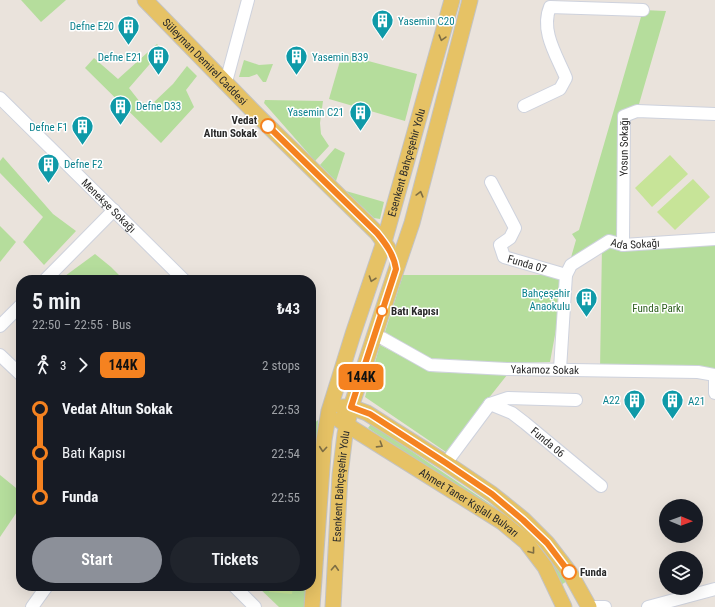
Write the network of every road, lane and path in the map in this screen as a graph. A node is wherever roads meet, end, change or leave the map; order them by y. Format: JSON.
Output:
{"nodes":[{"id":1,"x":145,"y":0,"type":"edge"},
{"id":2,"x":248,"y":0,"type":"edge"},
{"id":3,"x":452,"y":0,"type":"edge"},
{"id":4,"x":470,"y":0,"type":"edge"},
{"id":5,"x":611,"y":5,"type":"edge"},
{"id":6,"x":643,"y":10,"type":"dead end"},
{"id":7,"x":226,"y":82,"type":"junction"},
{"id":8,"x":0,"y":98,"type":"edge"},
{"id":9,"x":524,"y":106,"type":"dead end"},
{"id":10,"x":715,"y":114,"type":"edge"},
{"id":11,"x":491,"y":182,"type":"dead end"},
{"id":12,"x":114,"y":210,"type":"junction"},
{"id":13,"x":409,"y":232,"type":"junction"},
{"id":14,"x":715,"y":239,"type":"edge"},
{"id":15,"x":384,"y":242,"type":"junction"},
{"id":16,"x":623,"y":245,"type":"junction"},
{"id":17,"x":396,"y":269,"type":"junction"},
{"id":18,"x":50,"y":275,"type":"edge"},
{"id":19,"x":179,"y":275,"type":"edge"},
{"id":20,"x":566,"y":275,"type":"junction"},
{"id":21,"x":16,"y":310,"type":"edge"},
{"id":22,"x":0,"y":326,"type":"edge"},
{"id":23,"x":382,"y":338,"type":"dead end"},
{"id":24,"x":0,"y":355,"type":"edge"},
{"id":25,"x":560,"y":369,"type":"junction"},
{"id":26,"x":16,"y":370,"type":"edge"},
{"id":27,"x":715,"y":375,"type":"edge"},
{"id":28,"x":715,"y":393,"type":"edge"},
{"id":29,"x":576,"y":400,"type":"dead end"},
{"id":30,"x":490,"y":404,"type":"junction"},
{"id":31,"x":351,"y":407,"type":"junction"},
{"id":32,"x":329,"y":411,"type":"junction"},
{"id":33,"x":346,"y":426,"type":"junction"},
{"id":34,"x":446,"y":463,"type":"junction"},
{"id":35,"x":601,"y":486,"type":"dead end"},
{"id":36,"x":316,"y":551,"type":"edge"},
{"id":37,"x":715,"y":589,"type":"edge"},
{"id":38,"x":43,"y":591,"type":"edge"},
{"id":39,"x":239,"y":591,"type":"edge"},
{"id":40,"x":313,"y":591,"type":"edge"},
{"id":41,"x":32,"y":607,"type":"edge"},
{"id":42,"x":254,"y":607,"type":"edge"},
{"id":43,"x":312,"y":607,"type":"edge"},
{"id":44,"x":333,"y":607,"type":"edge"},
{"id":45,"x":564,"y":607,"type":"edge"},
{"id":46,"x":589,"y":607,"type":"edge"},
{"id":47,"x":605,"y":607,"type":"edge"},
{"id":48,"x":648,"y":607,"type":"edge"}],
"edges":[{"from":1,"to":7,"type":"main road","name":"Süleyman Demirel Caddesi"},
{"from":2,"to":7,"type":"street"},
{"from":3,"to":15,"type":"main road","name":"Esenkent Bahçeşehir Yolu","one_way":true},
{"from":13,"to":4,"type":"main road","name":"Esenkent Bahçeşehir Yolu","one_way":true},
{"from":5,"to":6,"type":"street"},
{"from":5,"to":9,"type":"street"},
{"from":7,"to":15,"type":"main road","name":"Süleyman Demirel Caddesi"},
{"from":8,"to":12,"type":"street","name":"Menekşe Sokağı"},
{"from":10,"to":16,"type":"street","name":"Yosun Sokağı"},
{"from":11,"to":20,"type":"street","name":"Funda 07"},
{"from":12,"to":18,"type":"street"},
{"from":12,"to":19,"type":"street","name":"Menekşe Sokağı"},
{"from":13,"to":15,"type":"main road"},
{"from":13,"to":17,"type":"main road","name":"Esenkent Bahçeşehir Yolu"},
{"from":14,"to":16,"type":"street","name":"Ada Sokağı"},
{"from":15,"to":17,"type":"main road","name":"Süleyman Demirel Caddesi"},
{"from":15,"to":32,"type":"main road","name":"Esenkent Bahçeşehir Yolu","one_way":true},
{"from":16,"to":20,"type":"street","name":"Ada Sokağı"},
{"from":17,"to":31,"type":"main road","name":"Esenkent Bahçeşehir Yolu"},
{"from":20,"to":25,"type":"street"},
{"from":21,"to":22,"type":"street"},
{"from":23,"to":25,"type":"street","name":"Yakamoz Sokak"},
{"from":24,"to":26,"type":"street"},
{"from":25,"to":27,"type":"street","name":"Yakamoz Sokak"},
{"from":27,"to":28,"type":"street"},
{"from":29,"to":30,"type":"street"},
{"from":30,"to":34,"type":"street"},
{"from":30,"to":35,"type":"street","name":"Funda 06"},
{"from":31,"to":32,"type":"main road"},
{"from":31,"to":33,"type":"main road","name":"Esenkent Bahçeşehir Yolu"},
{"from":31,"to":34,"type":"main road","name":"Ahmet Taner Kışlalı Bulvarı"},
{"from":32,"to":33,"type":"main road","name":"Ahmet Taner Kışlalı Bulvarı"},
{"from":32,"to":36,"type":"main road","name":"Esenkent Bahçeşehir Yolu","one_way":true},
{"from":44,"to":33,"type":"main road","name":"Esenkent Bahçeşehir Yolu","one_way":true},
{"from":33,"to":45,"type":"main road","name":"Ahmet Taner Kışlalı Bulvarı","one_way":true},
{"from":34,"to":46,"type":"main road","name":"Ahmet Taner Kışlalı Bulvarı"},
{"from":37,"to":48,"type":"street"},
{"from":38,"to":41,"type":"street"},
{"from":39,"to":42,"type":"street"},
{"from":40,"to":43,"type":"main road","name":"Esenkent Bahçeşehir Yolu","one_way":true},
{"from":46,"to":47,"type":"street"}]}
